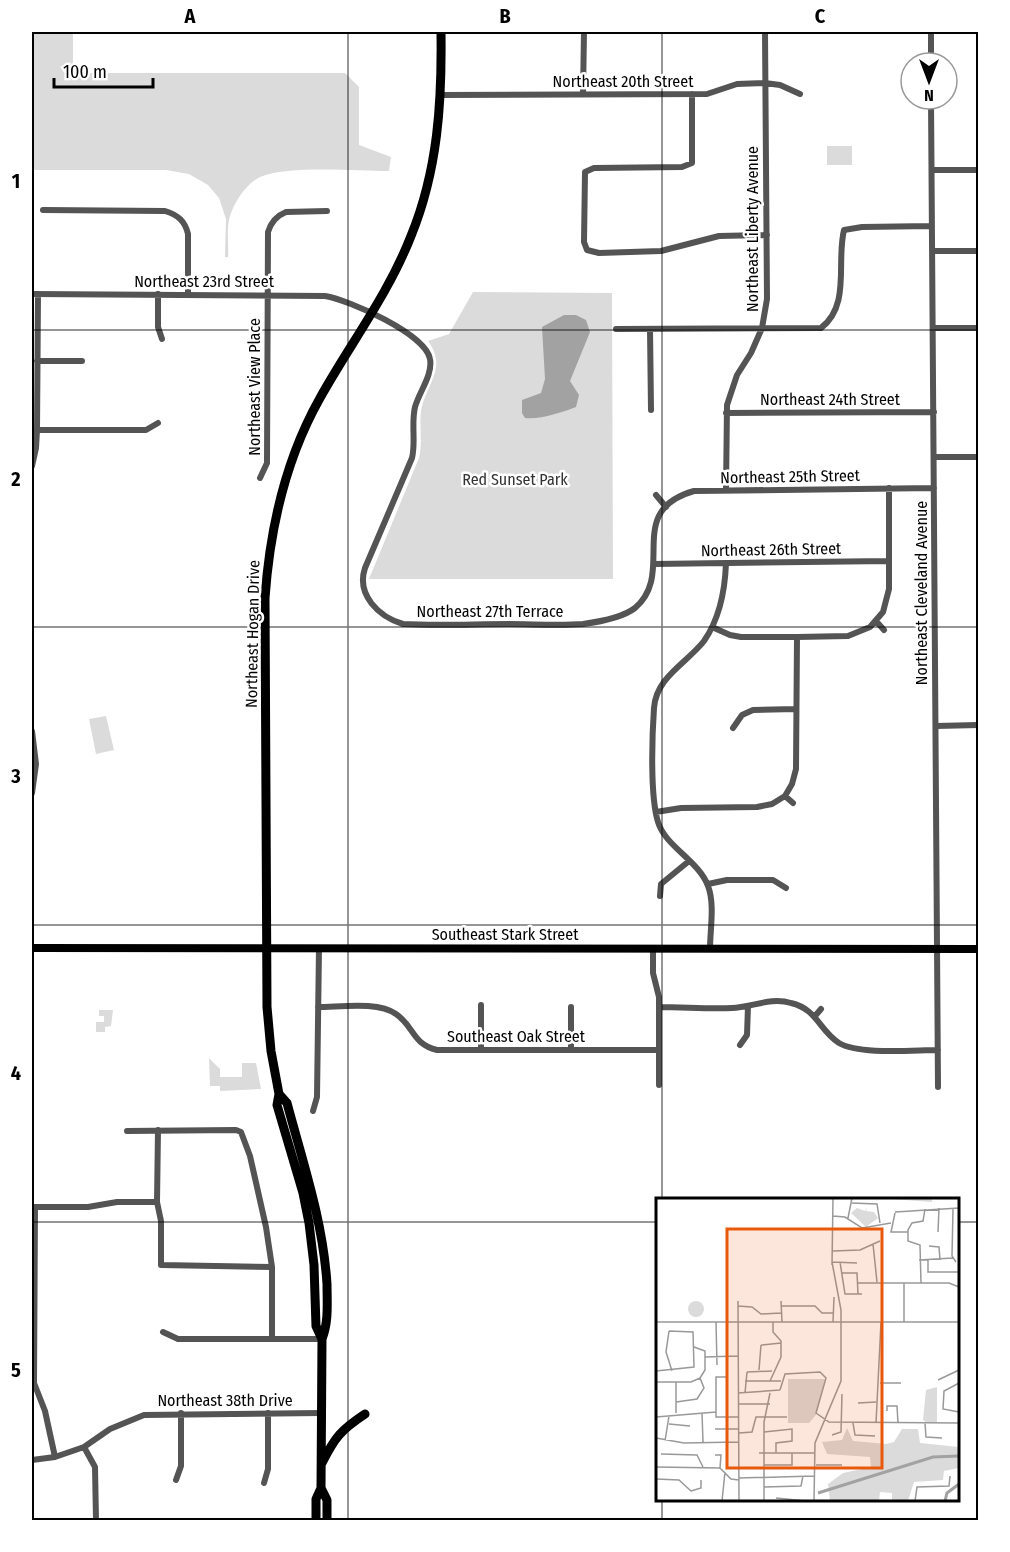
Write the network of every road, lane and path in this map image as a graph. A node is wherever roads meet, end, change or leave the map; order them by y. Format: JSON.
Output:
{"nodes":[{"id":1,"x":441,"y":32,"type":"edge"},
{"id":2,"x":584,"y":32,"type":"edge"},
{"id":3,"x":765,"y":32,"type":"edge"},
{"id":4,"x":931,"y":32,"type":"edge"},
{"id":5,"x":931,"y":51,"type":"edge"},
{"id":6,"x":765,"y":83,"type":"junction"},
{"id":7,"x":583,"y":94,"type":"junction"},
{"id":8,"x":692,"y":94,"type":"junction"},
{"id":9,"x":800,"y":94,"type":"dead end"},
{"id":10,"x":441,"y":95,"type":"junction"},
{"id":11,"x":931,"y":111,"type":"edge"},
{"id":12,"x":932,"y":170,"type":"junction"},
{"id":13,"x":978,"y":170,"type":"edge"},
{"id":14,"x":43,"y":210,"type":"dead end"},
{"id":15,"x":327,"y":212,"type":"dead end"},
{"id":16,"x":932,"y":226,"type":"junction"},
{"id":17,"x":767,"y":235,"type":"junction"},
{"id":18,"x":932,"y":251,"type":"junction"},
{"id":19,"x":978,"y":251,"type":"edge"},
{"id":20,"x":35,"y":294,"type":"edge"},
{"id":21,"x":158,"y":294,"type":"junction"},
{"id":22,"x":188,"y":294,"type":"junction"},
{"id":23,"x":268,"y":294,"type":"junction"},
{"id":24,"x":372,"y":313,"type":"junction"},
{"id":25,"x":762,"y":328,"type":"junction"},
{"id":26,"x":933,"y":328,"type":"junction"},
{"id":27,"x":978,"y":328,"type":"edge"},
{"id":28,"x":616,"y":329,"type":"dead end"},
{"id":29,"x":650,"y":329,"type":"junction"},
{"id":30,"x":162,"y":339,"type":"dead end"},
{"id":31,"x":37,"y":361,"type":"junction"},
{"id":32,"x":82,"y":361,"type":"dead end"},
{"id":33,"x":651,"y":410,"type":"dead end"},
{"id":34,"x":934,"y":412,"type":"junction"},
{"id":35,"x":726,"y":413,"type":"junction"},
{"id":36,"x":158,"y":423,"type":"dead end"},
{"id":37,"x":37,"y":430,"type":"junction"},
{"id":38,"x":934,"y":457,"type":"junction"},
{"id":39,"x":978,"y":457,"type":"edge"},
{"id":40,"x":32,"y":466,"type":"edge"},
{"id":41,"x":260,"y":478,"type":"dead end"},
{"id":42,"x":889,"y":488,"type":"junction"},
{"id":43,"x":934,"y":488,"type":"junction"},
{"id":44,"x":726,"y":490,"type":"junction"},
{"id":45,"x":656,"y":495,"type":"dead end"},
{"id":46,"x":666,"y":507,"type":"junction"},
{"id":47,"x":889,"y":561,"type":"junction"},
{"id":48,"x":726,"y":563,"type":"junction"},
{"id":49,"x":654,"y":564,"type":"junction"},
{"id":50,"x":369,"y":602,"type":"joint"},
{"id":51,"x":876,"y":621,"type":"junction"},
{"id":52,"x":712,"y":627,"type":"junction"},
{"id":53,"x":884,"y":630,"type":"dead end"},
{"id":54,"x":797,"y":637,"type":"junction"},
{"id":55,"x":795,"y":709,"type":"junction"},
{"id":56,"x":978,"y":725,"type":"edge"},
{"id":57,"x":936,"y":726,"type":"junction"},
{"id":58,"x":733,"y":728,"type":"dead end"},
{"id":59,"x":32,"y":731,"type":"edge"},
{"id":60,"x":32,"y":793,"type":"edge"},
{"id":61,"x":785,"y":796,"type":"junction"},
{"id":62,"x":792,"y":803,"type":"dead end"},
{"id":63,"x":656,"y":812,"type":"junction"},
{"id":64,"x":689,"y":861,"type":"junction"},
{"id":65,"x":708,"y":884,"type":"junction"},
{"id":66,"x":786,"y":888,"type":"dead end"},
{"id":67,"x":660,"y":896,"type":"dead end"},
{"id":68,"x":32,"y":948,"type":"edge"},
{"id":69,"x":266,"y":948,"type":"junction"},
{"id":70,"x":319,"y":948,"type":"junction"},
{"id":71,"x":653,"y":949,"type":"junction"},
{"id":72,"x":710,"y":949,"type":"junction"},
{"id":73,"x":938,"y":949,"type":"junction"},
{"id":74,"x":978,"y":949,"type":"edge"},
{"id":75,"x":481,"y":1005,"type":"dead end"},
{"id":76,"x":748,"y":1006,"type":"junction"},
{"id":77,"x":318,"y":1007,"type":"junction"},
{"id":78,"x":571,"y":1007,"type":"dead end"},
{"id":79,"x":659,"y":1007,"type":"junction"},
{"id":80,"x":821,"y":1009,"type":"dead end"},
{"id":81,"x":815,"y":1016,"type":"junction"},
{"id":82,"x":415,"y":1038,"type":"junction"},
{"id":83,"x":410,"y":1045,"type":"dead end"},
{"id":84,"x":740,"y":1045,"type":"dead end"},
{"id":85,"x":481,"y":1050,"type":"junction"},
{"id":86,"x":571,"y":1050,"type":"junction"},
{"id":87,"x":659,"y":1050,"type":"junction"},
{"id":88,"x":938,"y":1050,"type":"junction"},
{"id":89,"x":659,"y":1085,"type":"dead end"},
{"id":90,"x":938,"y":1087,"type":"dead end"},
{"id":91,"x":313,"y":1111,"type":"dead end"},
{"id":92,"x":158,"y":1130,"type":"junction"},
{"id":93,"x":127,"y":1131,"type":"dead end"},
{"id":94,"x":157,"y":1202,"type":"junction"},
{"id":95,"x":33,"y":1207,"type":"edge"},
{"id":96,"x":272,"y":1267,"type":"junction"},
{"id":97,"x":163,"y":1332,"type":"dead end"},
{"id":98,"x":272,"y":1338,"type":"junction"},
{"id":99,"x":321,"y":1339,"type":"junction"},
{"id":100,"x":181,"y":1413,"type":"junction"},
{"id":101,"x":268,"y":1413,"type":"junction"},
{"id":102,"x":321,"y":1413,"type":"junction"},
{"id":103,"x":364,"y":1414,"type":"dead end"},
{"id":104,"x":84,"y":1447,"type":"junction"},
{"id":105,"x":55,"y":1457,"type":"junction"},
{"id":106,"x":32,"y":1460,"type":"edge"},
{"id":107,"x":321,"y":1465,"type":"junction"},
{"id":108,"x":176,"y":1480,"type":"dead end"},
{"id":109,"x":264,"y":1483,"type":"dead end"},
{"id":110,"x":321,"y":1488,"type":"junction"},
{"id":111,"x":96,"y":1521,"type":"edge"},
{"id":112,"x":316,"y":1521,"type":"edge"},
{"id":113,"x":327,"y":1521,"type":"edge"}],
"edges":[{"from":1,"to":10,"type":"highway","name":"Northeast Hogan Drive"},
{"from":2,"to":7,"type":"street"},
{"from":3,"to":6,"type":"street","name":"Northeast Liberty Avenue"},
{"from":4,"to":5,"type":"street"},
{"from":6,"to":8,"type":"street","name":"Northeast 20th Street"},
{"from":6,"to":9,"type":"street","name":"Northeast 20th Street"},
{"from":6,"to":17,"type":"street","name":"Northeast Liberty Avenue"},
{"from":7,"to":8,"type":"street","name":"Northeast 20th Street"},
{"from":7,"to":10,"type":"street","name":"Northeast 20th Street"},
{"from":8,"to":17,"type":"street"},
{"from":10,"to":24,"type":"highway","name":"Northeast Hogan Drive"},
{"from":11,"to":12,"type":"street","name":"Northeast Cleveland Avenue"},
{"from":12,"to":13,"type":"street"},
{"from":12,"to":16,"type":"street","name":"Northeast Cleveland Avenue"},
{"from":14,"to":22,"type":"street"},
{"from":15,"to":23,"type":"street","name":"Northeast View Place"},
{"from":16,"to":18,"type":"street","name":"Northeast Cleveland Avenue"},
{"from":16,"to":25,"type":"street"},
{"from":17,"to":25,"type":"street","name":"Northeast Liberty Avenue"},
{"from":18,"to":19,"type":"street"},
{"from":18,"to":26,"type":"street","name":"Northeast Cleveland Avenue"},
{"from":20,"to":21,"type":"street","name":"Northeast 23rd Street"},
{"from":20,"to":31,"type":"street"},
{"from":21,"to":22,"type":"street","name":"Northeast 23rd Street"},
{"from":21,"to":30,"type":"street"},
{"from":22,"to":23,"type":"street","name":"Northeast 23rd Street"},
{"from":23,"to":24,"type":"street","name":"Northeast 23rd Street"},
{"from":23,"to":41,"type":"street","name":"Northeast View Place"},
{"from":24,"to":50,"type":"street","name":"Northeast 23rd Street"},
{"from":24,"to":69,"type":"highway","name":"Northeast Hogan Drive"},
{"from":25,"to":29,"type":"street"},
{"from":25,"to":35,"type":"street","name":"Northeast Liberty Avenue"},
{"from":26,"to":27,"type":"street"},
{"from":26,"to":34,"type":"street","name":"Northeast Cleveland Avenue"},
{"from":28,"to":29,"type":"street"},
{"from":29,"to":33,"type":"street"},
{"from":31,"to":32,"type":"street"},
{"from":31,"to":37,"type":"street"},
{"from":34,"to":35,"type":"street","name":"Northeast 24th Street"},
{"from":34,"to":38,"type":"street","name":"Northeast Cleveland Avenue"},
{"from":35,"to":44,"type":"street","name":"Northeast Liberty Avenue"},
{"from":36,"to":37,"type":"street"},
{"from":37,"to":40,"type":"street"},
{"from":38,"to":39,"type":"street"},
{"from":38,"to":43,"type":"street","name":"Northeast Cleveland Avenue"},
{"from":42,"to":43,"type":"street","name":"Northeast 25th Street"},
{"from":42,"to":44,"type":"street","name":"Northeast 25th Street"},
{"from":42,"to":47,"type":"street"},
{"from":43,"to":57,"type":"street","name":"Northeast Cleveland Avenue"},
{"from":44,"to":46,"type":"street","name":"Northeast 25th Street"},
{"from":45,"to":46,"type":"street"},
{"from":46,"to":49,"type":"street"},
{"from":47,"to":48,"type":"street","name":"Northeast 26th Street"},
{"from":47,"to":51,"type":"street"},
{"from":48,"to":49,"type":"street","name":"Northeast 26th Street"},
{"from":48,"to":52,"type":"street"},
{"from":49,"to":50,"type":"street","name":"Northeast 27th Terrace"},
{"from":51,"to":53,"type":"street"},
{"from":51,"to":54,"type":"street"},
{"from":52,"to":54,"type":"street"},
{"from":52,"to":63,"type":"street"},
{"from":54,"to":55,"type":"street"},
{"from":55,"to":58,"type":"street"},
{"from":55,"to":61,"type":"street"},
{"from":56,"to":57,"type":"street"},
{"from":57,"to":73,"type":"street","name":"Northeast Cleveland Avenue"},
{"from":59,"to":60,"type":"street"},
{"from":61,"to":62,"type":"street"},
{"from":61,"to":63,"type":"street"},
{"from":63,"to":64,"type":"street"},
{"from":64,"to":65,"type":"street"},
{"from":64,"to":67,"type":"street"},
{"from":65,"to":66,"type":"street"},
{"from":65,"to":72,"type":"street"},
{"from":68,"to":69,"type":"main road","name":"Southeast Stark Street"},
{"from":69,"to":70,"type":"main road","name":"Southeast Stark Street"},
{"from":69,"to":99,"type":"highway","name":"Northeast Hogan Drive"},
{"from":70,"to":71,"type":"main road","name":"Southeast Stark Street"},
{"from":70,"to":77,"type":"street"},
{"from":71,"to":72,"type":"main road","name":"Southeast Stark Street"},
{"from":71,"to":79,"type":"street"},
{"from":72,"to":73,"type":"main road","name":"Southeast Stark Street"},
{"from":73,"to":74,"type":"main road","name":"Southeast Stark Street"},
{"from":73,"to":88,"type":"street","name":"Northeast Cleveland Avenue"},
{"from":75,"to":85,"type":"street"},
{"from":76,"to":79,"type":"street"},
{"from":76,"to":81,"type":"street"},
{"from":76,"to":84,"type":"street"},
{"from":77,"to":82,"type":"street","name":"Southeast Oak Street"},
{"from":77,"to":91,"type":"street"},
{"from":78,"to":86,"type":"street"},
{"from":79,"to":87,"type":"street"},
{"from":80,"to":81,"type":"street"},
{"from":81,"to":88,"type":"street"},
{"from":82,"to":83,"type":"street"},
{"from":82,"to":85,"type":"street","name":"Southeast Oak Street"},
{"from":85,"to":86,"type":"street","name":"Southeast Oak Street"},
{"from":86,"to":87,"type":"street","name":"Southeast Oak Street"},
{"from":87,"to":89,"type":"street"},
{"from":88,"to":90,"type":"street","name":"Northeast Cleveland Avenue"},
{"from":92,"to":93,"type":"street"},
{"from":92,"to":94,"type":"street"},
{"from":92,"to":96,"type":"street"},
{"from":94,"to":95,"type":"street"},
{"from":94,"to":96,"type":"street"},
{"from":95,"to":105,"type":"street"},
{"from":96,"to":98,"type":"street"},
{"from":97,"to":98,"type":"street"},
{"from":98,"to":99,"type":"street"},
{"from":99,"to":102,"type":"highway","name":"Northeast Hogan Drive"},
{"from":100,"to":101,"type":"street","name":"Northeast 38th Drive"},
{"from":100,"to":104,"type":"street","name":"Northeast 38th Drive"},
{"from":100,"to":108,"type":"street"},
{"from":101,"to":102,"type":"street","name":"Northeast 38th Drive"},
{"from":101,"to":109,"type":"street"},
{"from":102,"to":107,"type":"highway","name":"Northeast Hogan Drive"},
{"from":103,"to":107,"type":"highway"},
{"from":104,"to":105,"type":"street","name":"Northeast 38th Drive"},
{"from":104,"to":111,"type":"street"},
{"from":105,"to":106,"type":"street","name":"Northeast 38th Drive"},
{"from":107,"to":110,"type":"highway","name":"Northeast Hogan Drive"},
{"from":110,"to":112,"type":"highway","name":"Northeast Hogan Drive"},
{"from":110,"to":113,"type":"highway","name":"Northeast Hogan Drive"}]}
